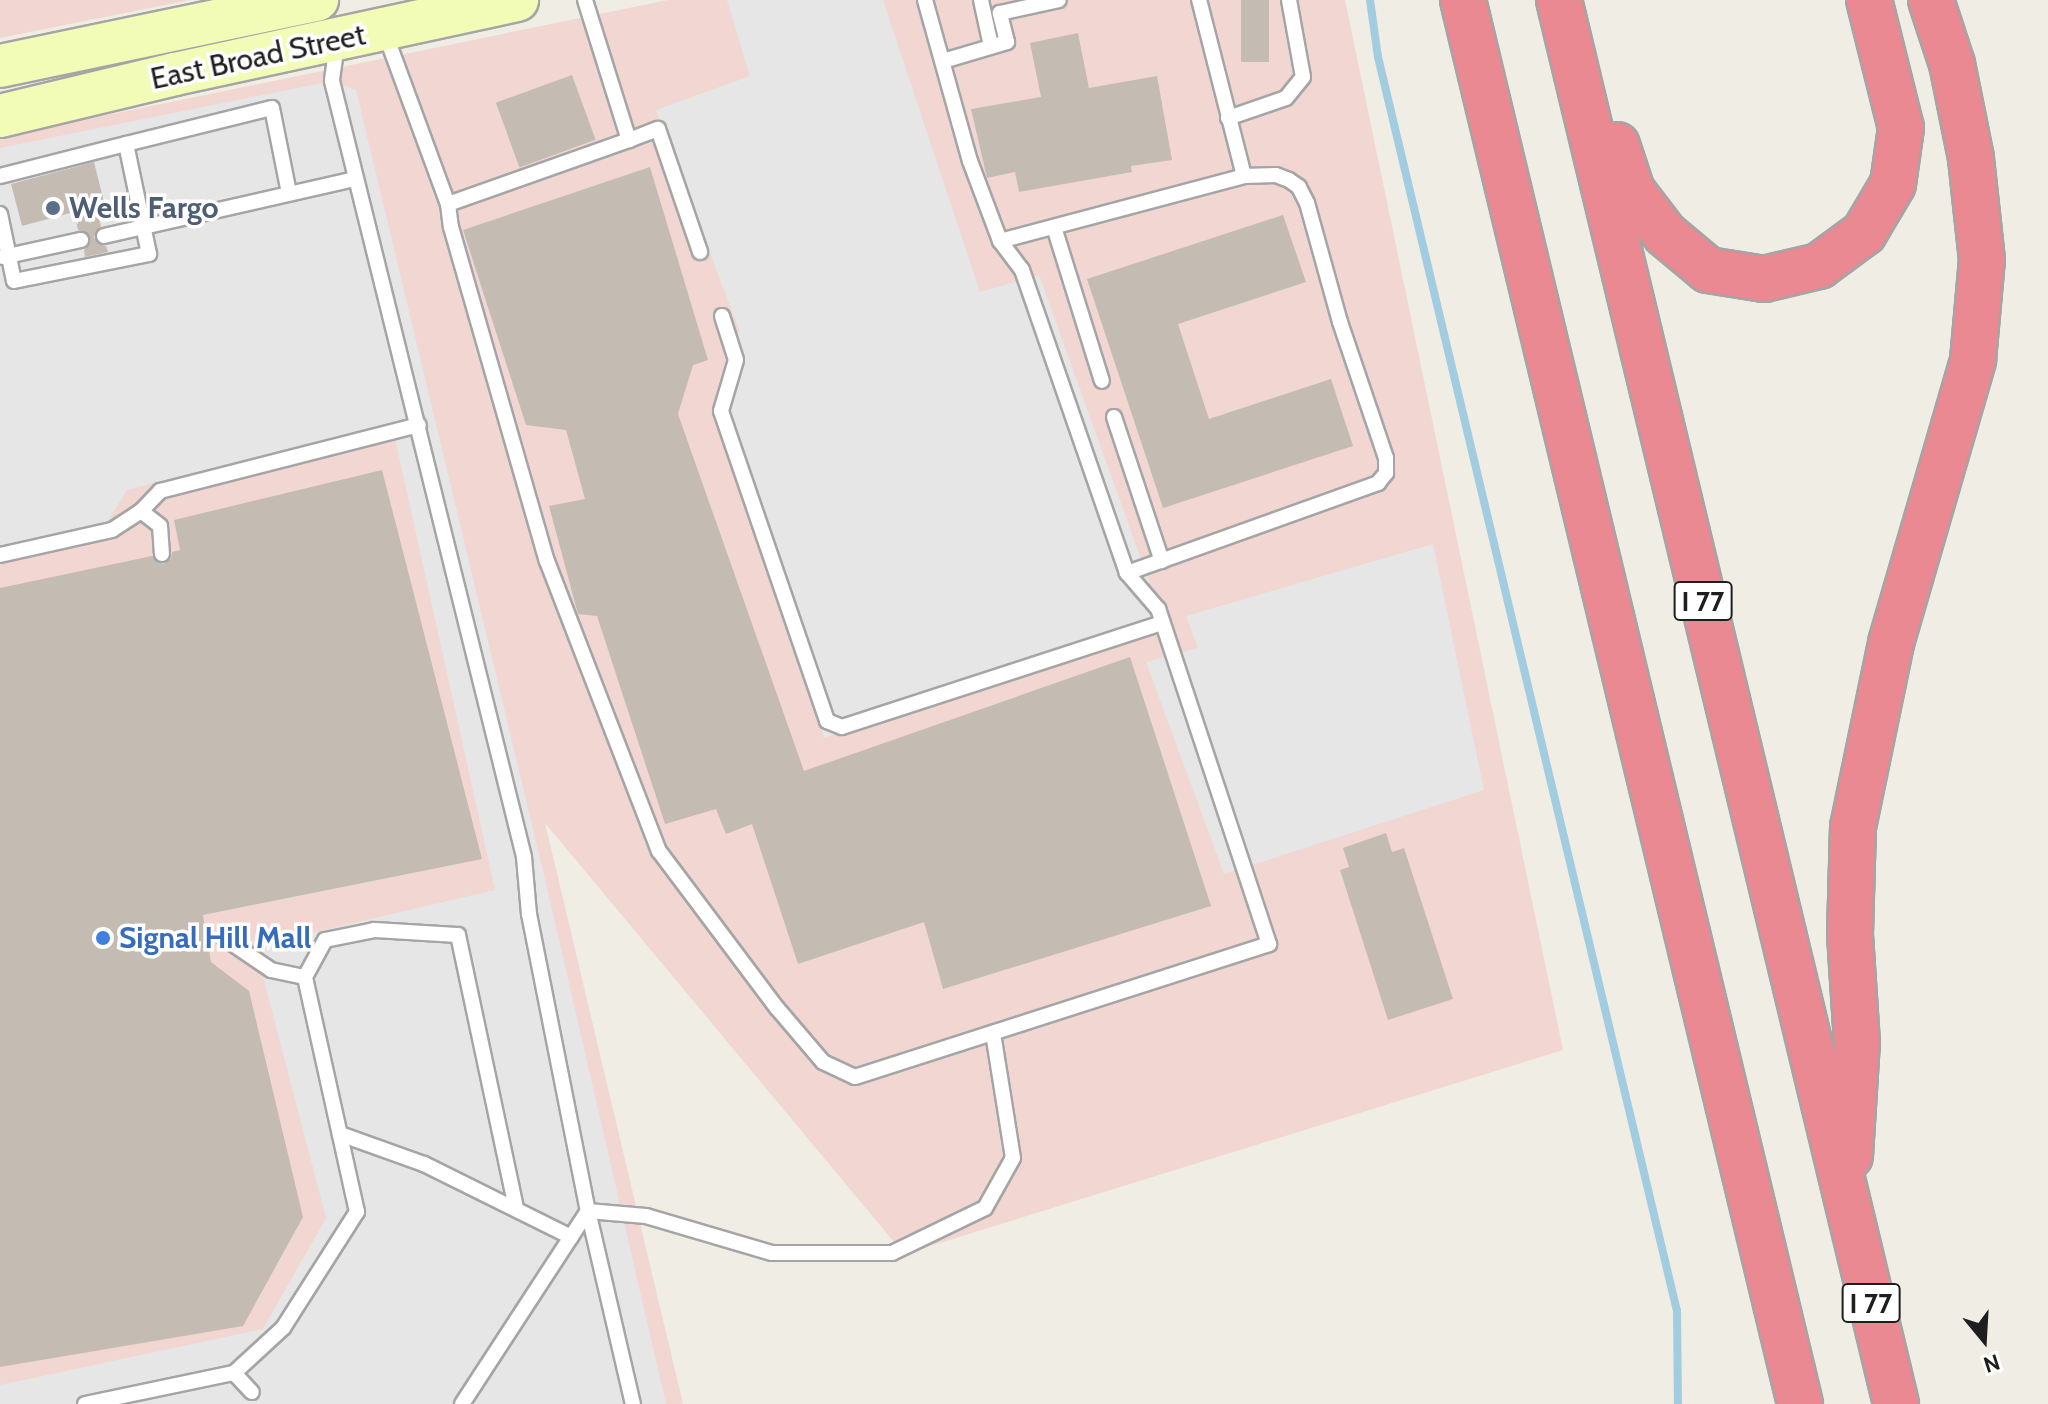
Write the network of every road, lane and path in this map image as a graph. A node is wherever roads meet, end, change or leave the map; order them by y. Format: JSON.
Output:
{"nodes":[{"id":1,"x":317,"y":0,"type":"edge"},
{"id":2,"x":517,"y":0,"type":"edge"},
{"id":3,"x":585,"y":0,"type":"edge"},
{"id":4,"x":942,"y":0,"type":"edge"},
{"id":5,"x":981,"y":0,"type":"edge"},
{"id":6,"x":1059,"y":0,"type":"edge"},
{"id":7,"x":1199,"y":0,"type":"edge"},
{"id":8,"x":1289,"y":0,"type":"edge"},
{"id":9,"x":1443,"y":0,"type":"edge"},
{"id":10,"x":1463,"y":0,"type":"edge"},
{"id":11,"x":1559,"y":0,"type":"edge"},
{"id":12,"x":1576,"y":0,"type":"edge"},
{"id":13,"x":1869,"y":0,"type":"edge"},
{"id":14,"x":1931,"y":0,"type":"edge"},
{"id":15,"x":926,"y":2,"type":"edge"},
{"id":16,"x":340,"y":20,"type":"edge"},
{"id":17,"x":177,"y":29,"type":"junction"},
{"id":18,"x":383,"y":30,"type":"junction"},
{"id":19,"x":991,"y":46,"type":"junction"},
{"id":20,"x":943,"y":61,"type":"junction"},
{"id":21,"x":0,"y":66,"type":"edge"},
{"id":22,"x":0,"y":89,"type":"edge"},
{"id":23,"x":0,"y":116,"type":"edge"},
{"id":24,"x":1228,"y":118,"type":"junction"},
{"id":25,"x":629,"y":140,"type":"junction"},
{"id":26,"x":126,"y":144,"type":"junction"},
{"id":27,"x":0,"y":176,"type":"edge"},
{"id":28,"x":1244,"y":176,"type":"junction"},
{"id":29,"x":354,"y":179,"type":"junction"},
{"id":30,"x":289,"y":193,"type":"junction"},
{"id":31,"x":448,"y":204,"type":"junction"},
{"id":32,"x":0,"y":214,"type":"edge"},
{"id":33,"x":1054,"y":227,"type":"junction"},
{"id":34,"x":142,"y":228,"type":"junction"},
{"id":35,"x":104,"y":236,"type":"dead end"},
{"id":36,"x":81,"y":240,"type":"dead end"},
{"id":37,"x":1000,"y":241,"type":"junction"},
{"id":38,"x":700,"y":252,"type":"dead end"},
{"id":39,"x":4,"y":256,"type":"edge"},
{"id":40,"x":722,"y":316,"type":"dead end"},
{"id":41,"x":1543,"y":332,"type":"junction"},
{"id":42,"x":1102,"y":381,"type":"dead end"},
{"id":43,"x":1114,"y":417,"type":"dead end"},
{"id":44,"x":419,"y":425,"type":"junction"},
{"id":45,"x":141,"y":511,"type":"junction"},
{"id":46,"x":162,"y":554,"type":"dead end"},
{"id":47,"x":0,"y":555,"type":"edge"},
{"id":48,"x":1162,"y":561,"type":"junction"},
{"id":49,"x":1127,"y":573,"type":"junction"},
{"id":50,"x":1163,"y":623,"type":"junction"},
{"id":51,"x":224,"y":938,"type":"dead end"},
{"id":52,"x":305,"y":977,"type":"junction"},
{"id":53,"x":993,"y":1033,"type":"junction"},
{"id":54,"x":340,"y":1134,"type":"junction"},
{"id":55,"x":1847,"y":1202,"type":"junction"},
{"id":56,"x":516,"y":1209,"type":"junction"},
{"id":57,"x":588,"y":1211,"type":"junction"},
{"id":58,"x":571,"y":1237,"type":"junction"},
{"id":59,"x":234,"y":1373,"type":"junction"},
{"id":60,"x":252,"y":1392,"type":"dead end"},
{"id":61,"x":85,"y":1404,"type":"edge"},
{"id":62,"x":462,"y":1404,"type":"edge"},
{"id":63,"x":633,"y":1404,"type":"edge"},
{"id":64,"x":1800,"y":1404,"type":"edge"},
{"id":65,"x":1896,"y":1404,"type":"edge"}],
"edges":[{"from":1,"to":17,"type":"main road","name":"East Broad Street"},
{"from":2,"to":18,"type":"main road","name":"East Broad Street"},
{"from":3,"to":25,"type":"lane"},
{"from":4,"to":15,"type":"lane"},
{"from":5,"to":19,"type":"lane"},
{"from":6,"to":19,"type":"lane"},
{"from":7,"to":24,"type":"lane"},
{"from":8,"to":24,"type":"lane"},
{"from":9,"to":41,"type":"highway"},
{"from":10,"to":41,"type":"highway"},
{"from":11,"to":55,"type":"highway","number":"I 77"},
{"from":12,"to":13,"type":"highway"},
{"from":14,"to":55,"type":"highway"},
{"from":15,"to":20,"type":"lane"},
{"from":16,"to":18,"type":"main road","name":"East Broad Street"},
{"from":16,"to":23,"type":"main road","name":"East Broad Street"},
{"from":16,"to":29,"type":"lane"},
{"from":17,"to":21,"type":"main road","name":"East Broad Street"},
{"from":17,"to":22,"type":"main road"},
{"from":18,"to":31,"type":"lane"},
{"from":19,"to":20,"type":"lane"},
{"from":20,"to":37,"type":"lane"},
{"from":24,"to":28,"type":"lane"},
{"from":25,"to":31,"type":"lane"},
{"from":25,"to":38,"type":"lane"},
{"from":26,"to":27,"type":"lane"},
{"from":26,"to":30,"type":"lane"},
{"from":26,"to":34,"type":"lane"},
{"from":28,"to":33,"type":"lane"},
{"from":28,"to":48,"type":"lane"},
{"from":29,"to":30,"type":"lane"},
{"from":29,"to":44,"type":"lane"},
{"from":30,"to":34,"type":"lane"},
{"from":31,"to":53,"type":"lane"},
{"from":32,"to":39,"type":"lane"},
{"from":33,"to":37,"type":"lane"},
{"from":33,"to":42,"type":"lane"},
{"from":34,"to":35,"type":"lane"},
{"from":34,"to":39,"type":"lane"},
{"from":36,"to":39,"type":"lane"},
{"from":37,"to":49,"type":"lane"},
{"from":40,"to":50,"type":"lane"},
{"from":41,"to":64,"type":"highway"},
{"from":43,"to":48,"type":"lane"},
{"from":44,"to":45,"type":"lane"},
{"from":44,"to":57,"type":"lane"},
{"from":45,"to":46,"type":"lane"},
{"from":45,"to":47,"type":"lane"},
{"from":48,"to":49,"type":"lane"},
{"from":49,"to":50,"type":"lane"},
{"from":50,"to":53,"type":"lane"},
{"from":51,"to":52,"type":"lane"},
{"from":52,"to":54,"type":"lane"},
{"from":52,"to":56,"type":"lane"},
{"from":53,"to":57,"type":"lane"},
{"from":54,"to":56,"type":"lane"},
{"from":54,"to":59,"type":"lane"},
{"from":55,"to":65,"type":"highway","number":"I 77"},
{"from":56,"to":58,"type":"lane"},
{"from":57,"to":58,"type":"lane"},
{"from":57,"to":63,"type":"lane"},
{"from":58,"to":62,"type":"lane"},
{"from":59,"to":60,"type":"lane"},
{"from":59,"to":61,"type":"lane"}]}
